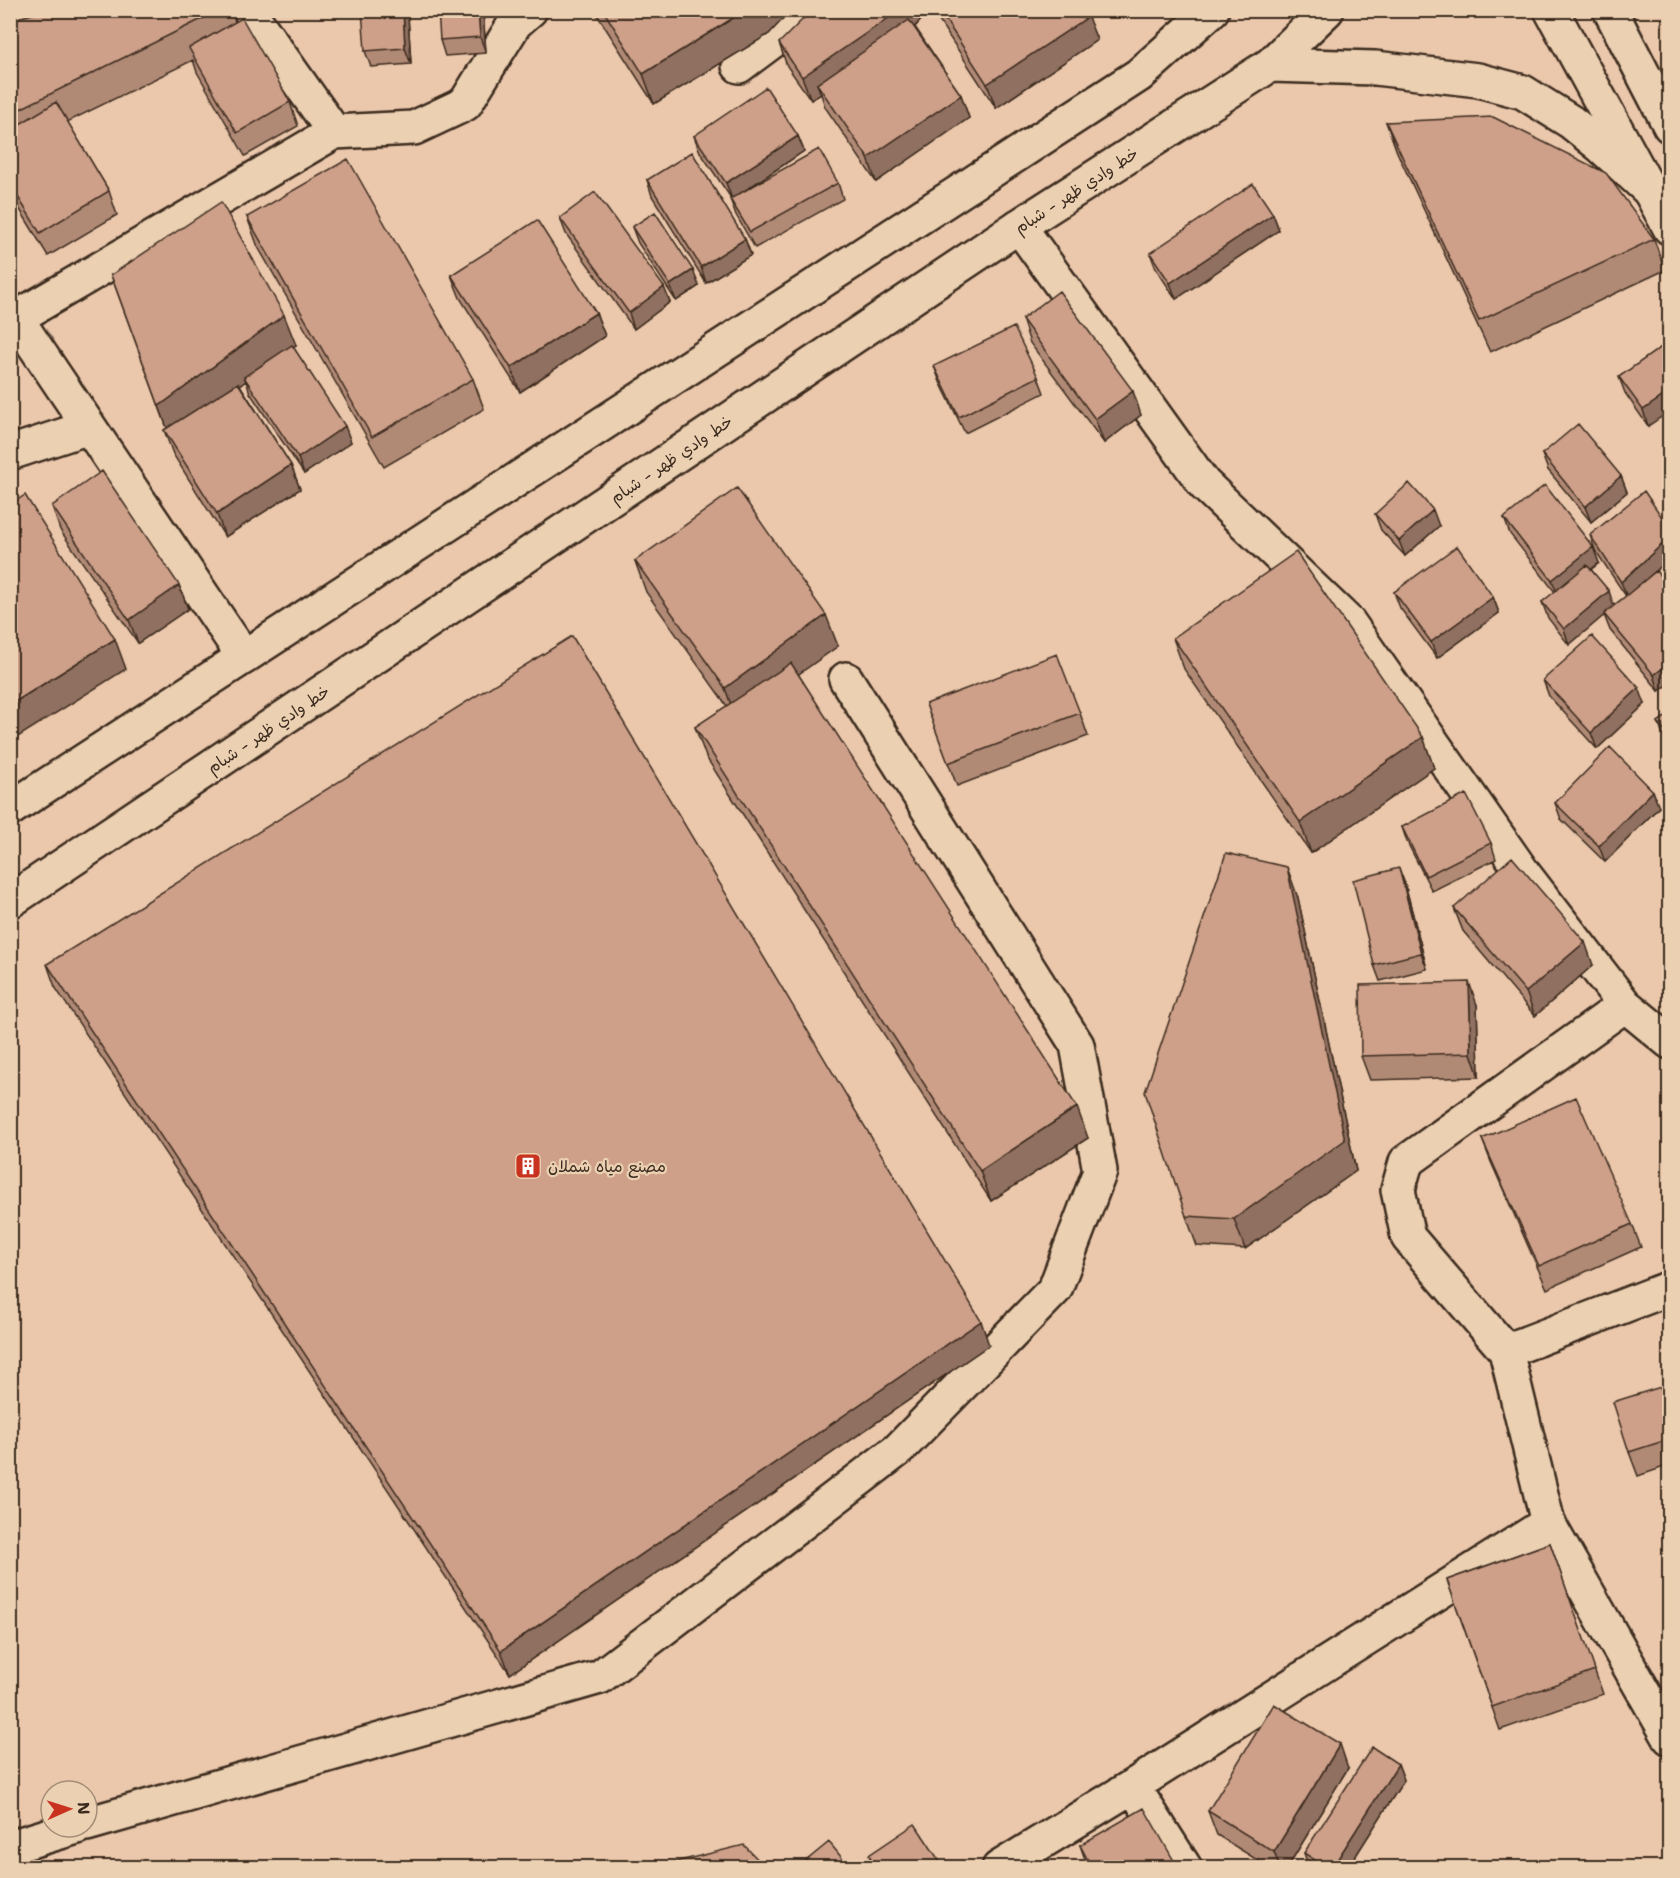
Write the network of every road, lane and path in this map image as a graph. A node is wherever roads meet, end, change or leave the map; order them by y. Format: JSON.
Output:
{"nodes":[{"id":1,"x":248,"y":10,"type":"edge"},
{"id":2,"x":530,"y":10,"type":"edge"},
{"id":3,"x":814,"y":10,"type":"edge"},
{"id":4,"x":1212,"y":10,"type":"edge"},
{"id":5,"x":1327,"y":10,"type":"edge"},
{"id":6,"x":1551,"y":10,"type":"edge"},
{"id":7,"x":1610,"y":10,"type":"edge"},
{"id":8,"x":1270,"y":65,"type":"junction"},
{"id":9,"x":739,"y":66,"type":"dead end"},
{"id":10,"x":1670,"y":126,"type":"edge"},
{"id":11,"x":334,"y":132,"type":"junction"},
{"id":12,"x":1648,"y":190,"type":"junction"},
{"id":13,"x":1019,"y":226,"type":"junction"},
{"id":14,"x":1670,"y":228,"type":"edge"},
{"id":15,"x":13,"y":314,"type":"edge"},
{"id":16,"x":89,"y":426,"type":"junction"},
{"id":17,"x":10,"y":453,"type":"edge"},
{"id":18,"x":244,"y":657,"type":"junction"},
{"id":19,"x":846,"y":679,"type":"dead end"},
{"id":20,"x":10,"y":809,"type":"edge"},
{"id":21,"x":10,"y":901,"type":"edge"},
{"id":22,"x":1625,"y":1005,"type":"junction"},
{"id":23,"x":1670,"y":1042,"type":"edge"},
{"id":24,"x":1670,"y":1288,"type":"edge"},
{"id":25,"x":1506,"y":1351,"type":"junction"},
{"id":26,"x":1548,"y":1523,"type":"junction"},
{"id":27,"x":1670,"y":1738,"type":"edge"},
{"id":28,"x":1133,"y":1786,"type":"junction"},
{"id":29,"x":99,"y":1821,"type":"edge"},
{"id":30,"x":39,"y":1838,"type":"edge"},
{"id":31,"x":10,"y":1847,"type":"edge"},
{"id":32,"x":999,"y":1868,"type":"edge"},
{"id":33,"x":1185,"y":1868,"type":"edge"}],
"edges":[{"from":1,"to":11,"type":"street"},
{"from":2,"to":11,"type":"street"},
{"from":3,"to":9,"type":"street"},
{"from":4,"to":18,"type":"street"},
{"from":5,"to":8,"type":"street","name":"خط وادي ظهر - شبام"},
{"from":6,"to":12,"type":"street"},
{"from":7,"to":10,"type":"street"},
{"from":8,"to":12,"type":"street"},
{"from":8,"to":13,"type":"street","name":"خط وادي ظهر - شبام"},
{"from":11,"to":15,"type":"street"},
{"from":12,"to":14,"type":"street"},
{"from":13,"to":21,"type":"street","name":"خط وادي ظهر - شبام"},
{"from":13,"to":22,"type":"street"},
{"from":15,"to":16,"type":"street"},
{"from":16,"to":17,"type":"street"},
{"from":16,"to":18,"type":"street"},
{"from":18,"to":20,"type":"street"},
{"from":19,"to":29,"type":"street"},
{"from":22,"to":23,"type":"street"},
{"from":22,"to":25,"type":"street"},
{"from":24,"to":25,"type":"street"},
{"from":25,"to":26,"type":"street"},
{"from":26,"to":27,"type":"street"},
{"from":26,"to":28,"type":"street"},
{"from":28,"to":32,"type":"street"},
{"from":28,"to":33,"type":"street"},
{"from":30,"to":31,"type":"street"}]}
